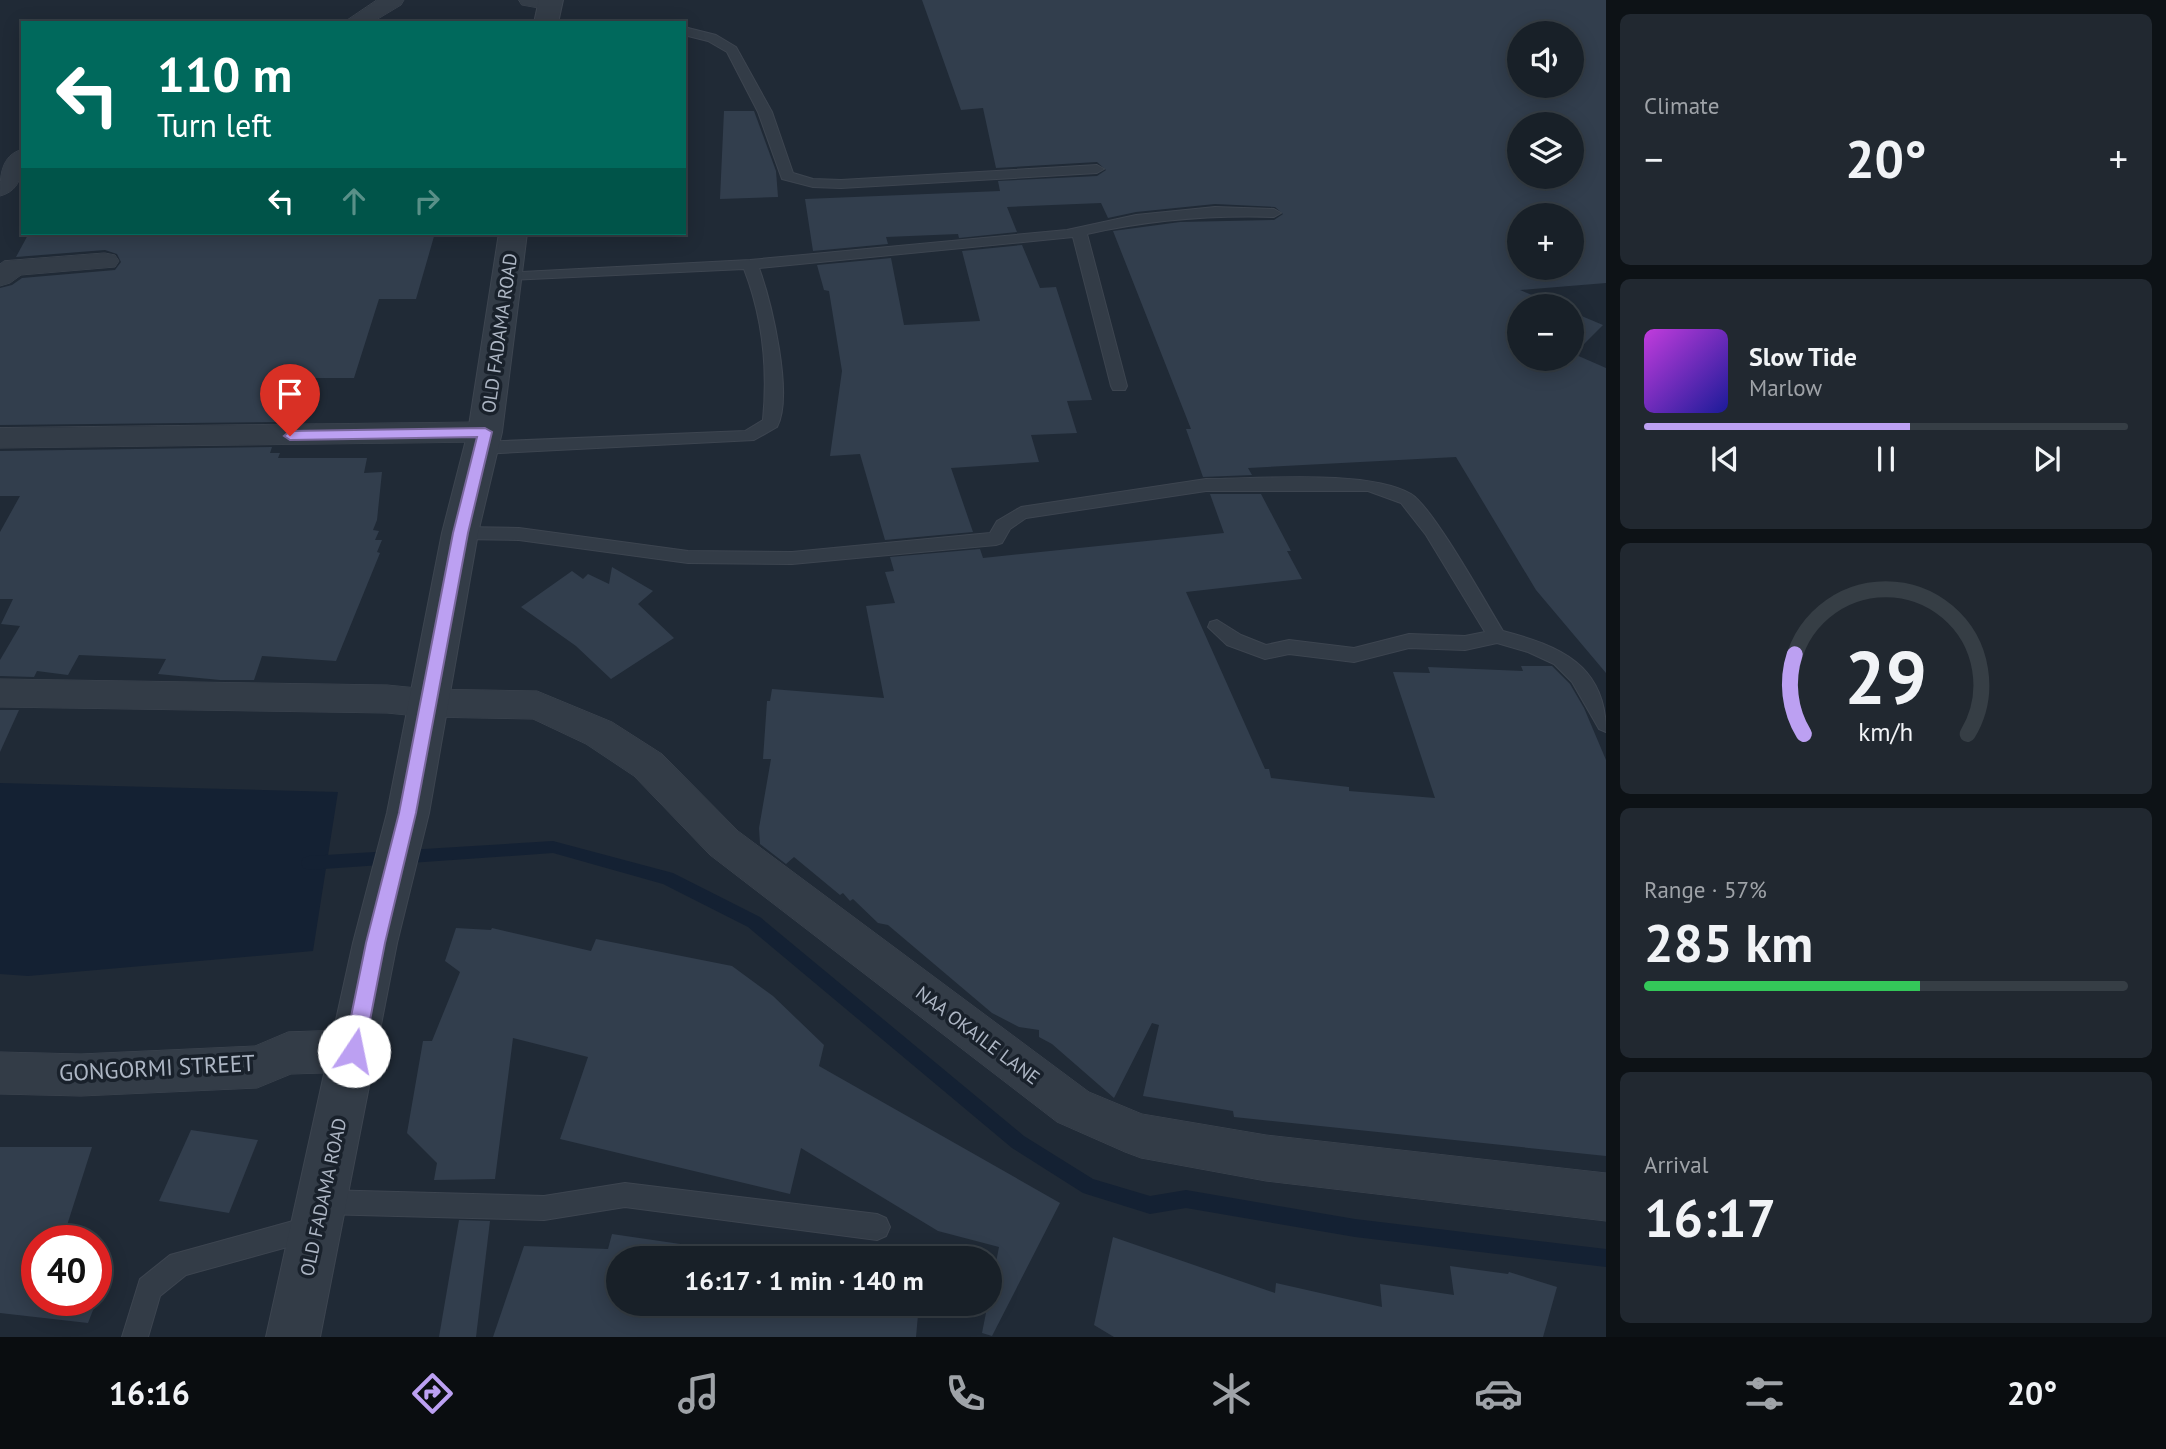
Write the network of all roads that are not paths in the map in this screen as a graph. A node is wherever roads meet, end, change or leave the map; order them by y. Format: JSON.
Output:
{"nodes":[{"id":1,"x":393,"y":0,"type":"edge"},
{"id":2,"x":357,"y":21,"type":"edge"},
{"id":3,"x":686,"y":32,"type":"edge"},
{"id":4,"x":21,"y":160,"type":"edge"},
{"id":5,"x":1097,"y":169,"type":"dead end"},
{"id":6,"x":0,"y":188,"type":"edge"},
{"id":7,"x":1274,"y":213,"type":"dead end"},
{"id":8,"x":1079,"y":232,"type":"junction"},
{"id":9,"x":513,"y":235,"type":"edge"},
{"id":10,"x":105,"y":261,"type":"dead end"},
{"id":11,"x":750,"y":264,"type":"junction"},
{"id":12,"x":509,"y":276,"type":"junction"},
{"id":13,"x":0,"y":277,"type":"edge"},
{"id":14,"x":1119,"y":386,"type":"dead end"},
{"id":15,"x":0,"y":439,"type":"edge"},
{"id":16,"x":483,"y":440,"type":"junction"},
{"id":17,"x":460,"y":533,"type":"junction"},
{"id":18,"x":1217,"y":627,"type":"dead end"},
{"id":19,"x":1497,"y":636,"type":"junction"},
{"id":20,"x":0,"y":693,"type":"edge"},
{"id":21,"x":427,"y":703,"type":"junction"},
{"id":22,"x":1606,"y":724,"type":"edge"},
{"id":23,"x":354,"y":1051,"type":"junction"},
{"id":24,"x":0,"y":1073,"type":"edge"},
{"id":25,"x":1606,"y":1197,"type":"edge"},
{"id":26,"x":320,"y":1214,"type":"junction"},
{"id":27,"x":877,"y":1227,"type":"dead end"},
{"id":28,"x":135,"y":1337,"type":"edge"},
{"id":29,"x":293,"y":1337,"type":"edge"}],
"edges":[{"from":1,"to":2,"type":"street"},
{"from":3,"to":5,"type":"lane"},
{"from":4,"to":6,"type":"street"},
{"from":7,"to":8,"type":"lane"},
{"from":8,"to":11,"type":"lane"},
{"from":8,"to":14,"type":"lane"},
{"from":9,"to":12,"type":"street","name":"OLD FADAMA ROAD"},
{"from":10,"to":13,"type":"street"},
{"from":11,"to":12,"type":"lane"},
{"from":11,"to":16,"type":"lane"},
{"from":12,"to":16,"type":"street","name":"OLD FADAMA ROAD"},
{"from":15,"to":16,"type":"street"},
{"from":16,"to":17,"type":"street","name":"OLD FADAMA ROAD"},
{"from":17,"to":19,"type":"lane"},
{"from":17,"to":21,"type":"street","name":"OLD FADAMA ROAD"},
{"from":18,"to":19,"type":"lane"},
{"from":19,"to":22,"type":"lane"},
{"from":20,"to":21,"type":"street","name":"NAA OKAILE LANE"},
{"from":21,"to":23,"type":"street","name":"OLD FADAMA ROAD"},
{"from":21,"to":25,"type":"street","name":"NAA OKAILE LANE"},
{"from":23,"to":24,"type":"street","name":"GONGORMI STREET"},
{"from":23,"to":26,"type":"street","name":"OLD FADAMA ROAD"},
{"from":26,"to":27,"type":"lane"},
{"from":26,"to":28,"type":"lane"},
{"from":26,"to":29,"type":"street","name":"OLD FADAMA ROAD"}]}
